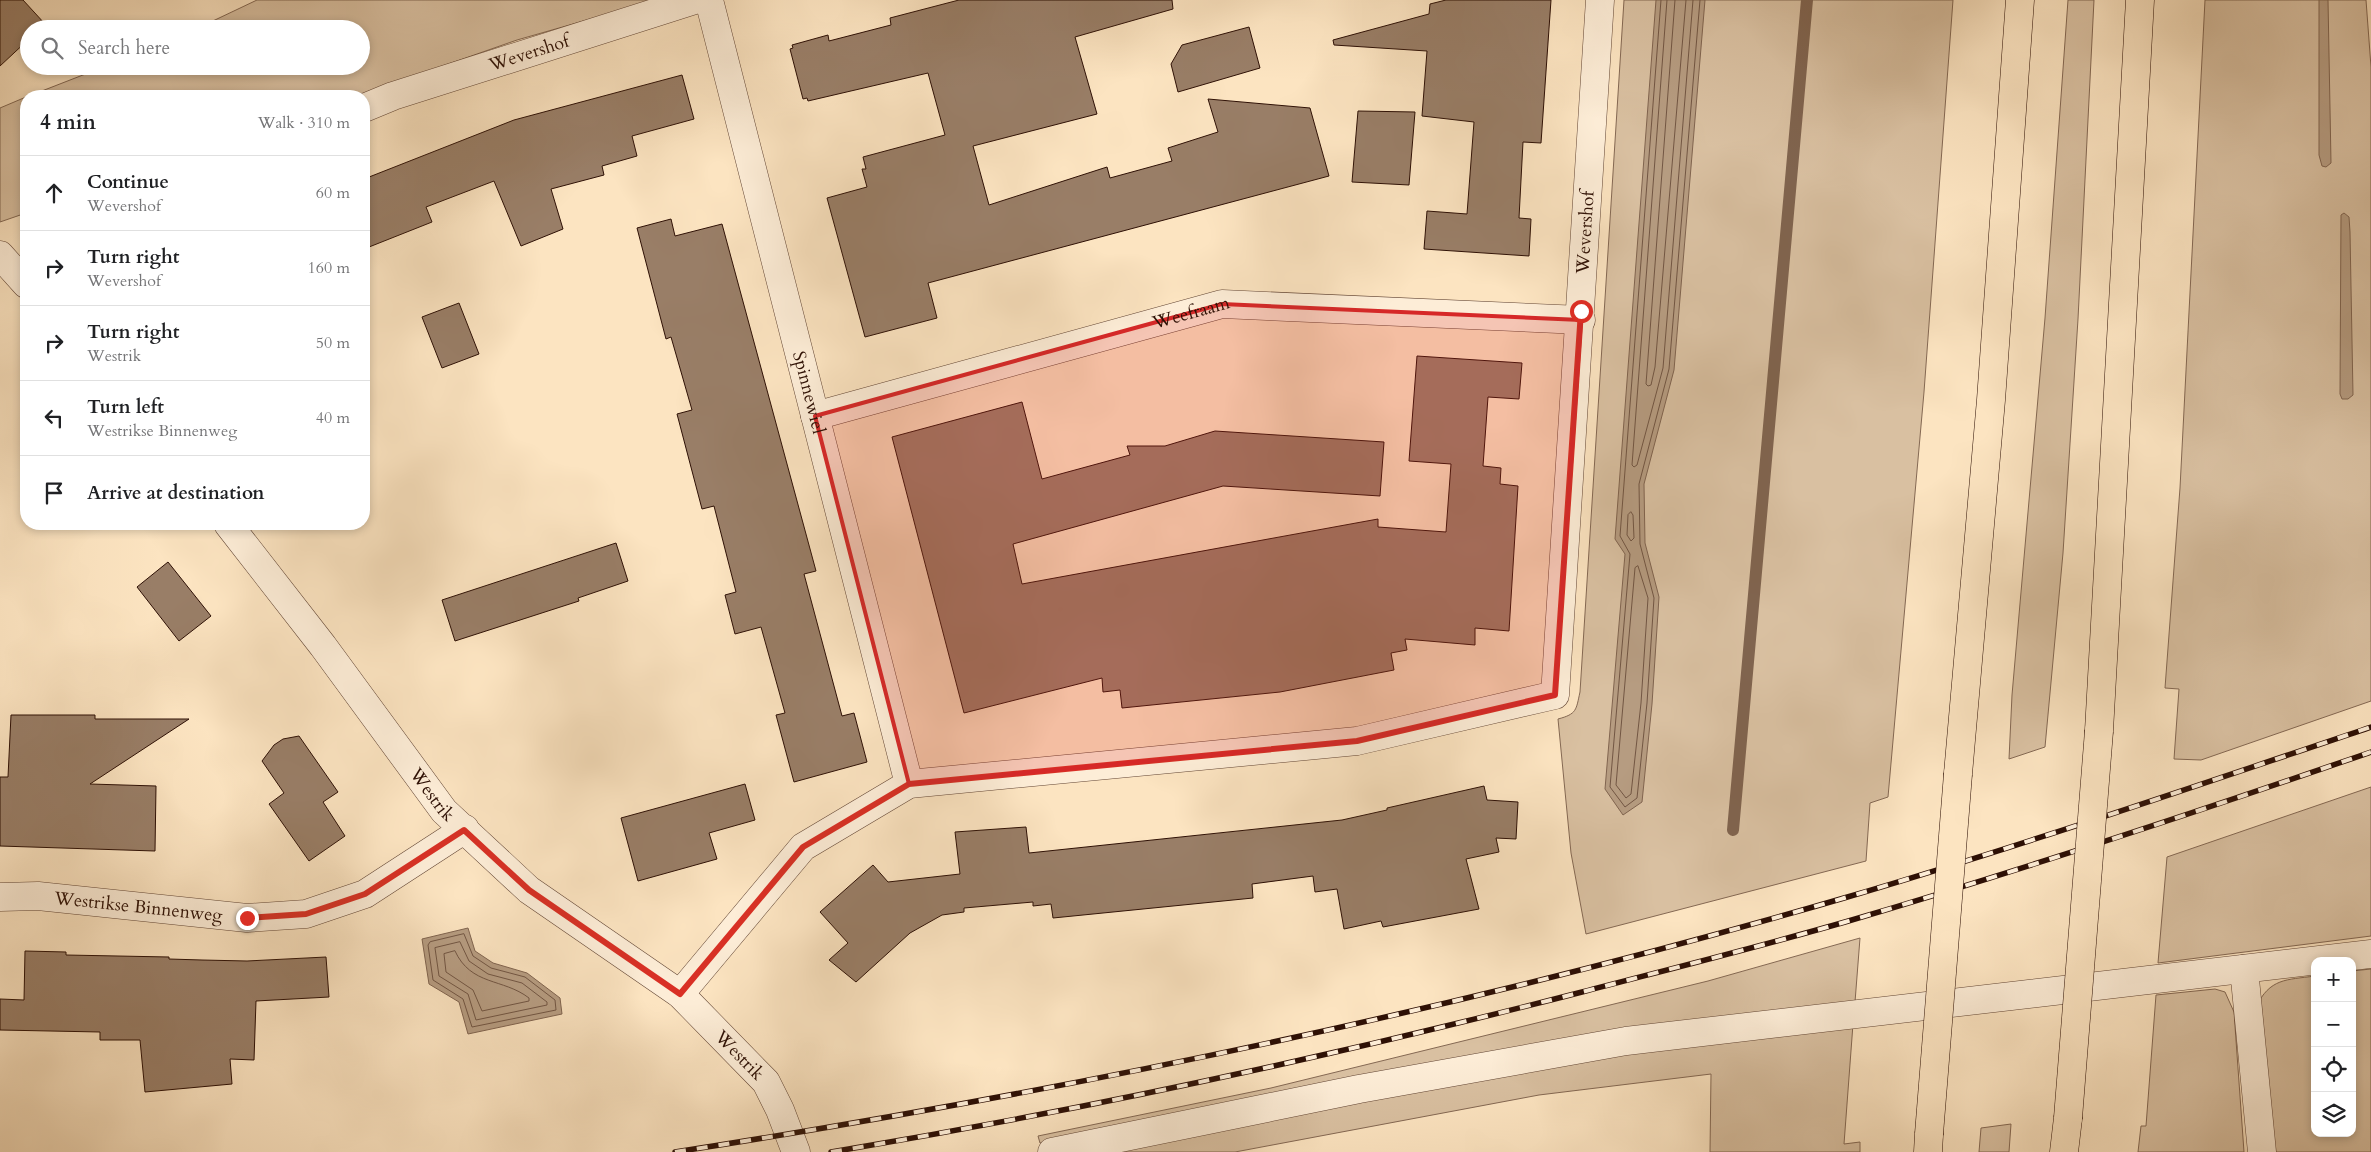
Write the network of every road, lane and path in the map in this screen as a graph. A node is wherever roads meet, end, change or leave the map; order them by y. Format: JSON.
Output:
{"nodes":[{"id":1,"x":696,"y":0,"type":"edge"},
{"id":2,"x":710,"y":0,"type":"edge"},
{"id":3,"x":1600,"y":0,"type":"edge"},
{"id":4,"x":2020,"y":0,"type":"edge"},
{"id":5,"x":2140,"y":0,"type":"edge"},
{"id":6,"x":370,"y":106,"type":"edge"},
{"id":7,"x":9,"y":259,"type":"edge"},
{"id":8,"x":20,"y":275,"type":"edge"},
{"id":9,"x":1581,"y":320,"type":"junction"},
{"id":10,"x":814,"y":416,"type":"junction"},
{"id":11,"x":233,"y":530,"type":"edge"},
{"id":12,"x":909,"y":784,"type":"junction"},
{"id":13,"x":464,"y":830,"type":"junction"},
{"id":14,"x":0,"y":897,"type":"edge"},
{"id":15,"x":2371,"y":954,"type":"edge"},
{"id":16,"x":2244,"y":969,"type":"junction"},
{"id":17,"x":680,"y":994,"type":"junction"},
{"id":18,"x":1929,"y":1143,"type":"edge"},
{"id":19,"x":796,"y":1152,"type":"edge"},
{"id":20,"x":1052,"y":1152,"type":"edge"},
{"id":21,"x":2064,"y":1152,"type":"edge"},
{"id":22,"x":2262,"y":1152,"type":"edge"}],
"edges":[{"from":1,"to":6,"type":"street","name":"Wevershof"},
{"from":2,"to":10,"type":"street","name":"Spinnewiel"},
{"from":3,"to":9,"type":"street","name":"Wevershof"},
{"from":4,"to":18,"type":"highway","bridge":true},
{"from":5,"to":21,"type":"highway","bridge":true},
{"from":7,"to":8,"type":"street"},
{"from":9,"to":10,"type":"street","name":"Weefraam"},
{"from":9,"to":12,"type":"street","name":"Wevershof"},
{"from":10,"to":12,"type":"street","name":"Spinnewiel"},
{"from":11,"to":13,"type":"street","name":"Westrik"},
{"from":12,"to":17,"type":"street","name":"Wevershof"},
{"from":13,"to":14,"type":"street","name":"Westrikse Binnenweg"},
{"from":13,"to":17,"type":"street","name":"Westrik"},
{"from":15,"to":16,"type":"street"},
{"from":16,"to":20,"type":"street"},
{"from":16,"to":22,"type":"street"},
{"from":17,"to":19,"type":"street","name":"Westrik"}]}
